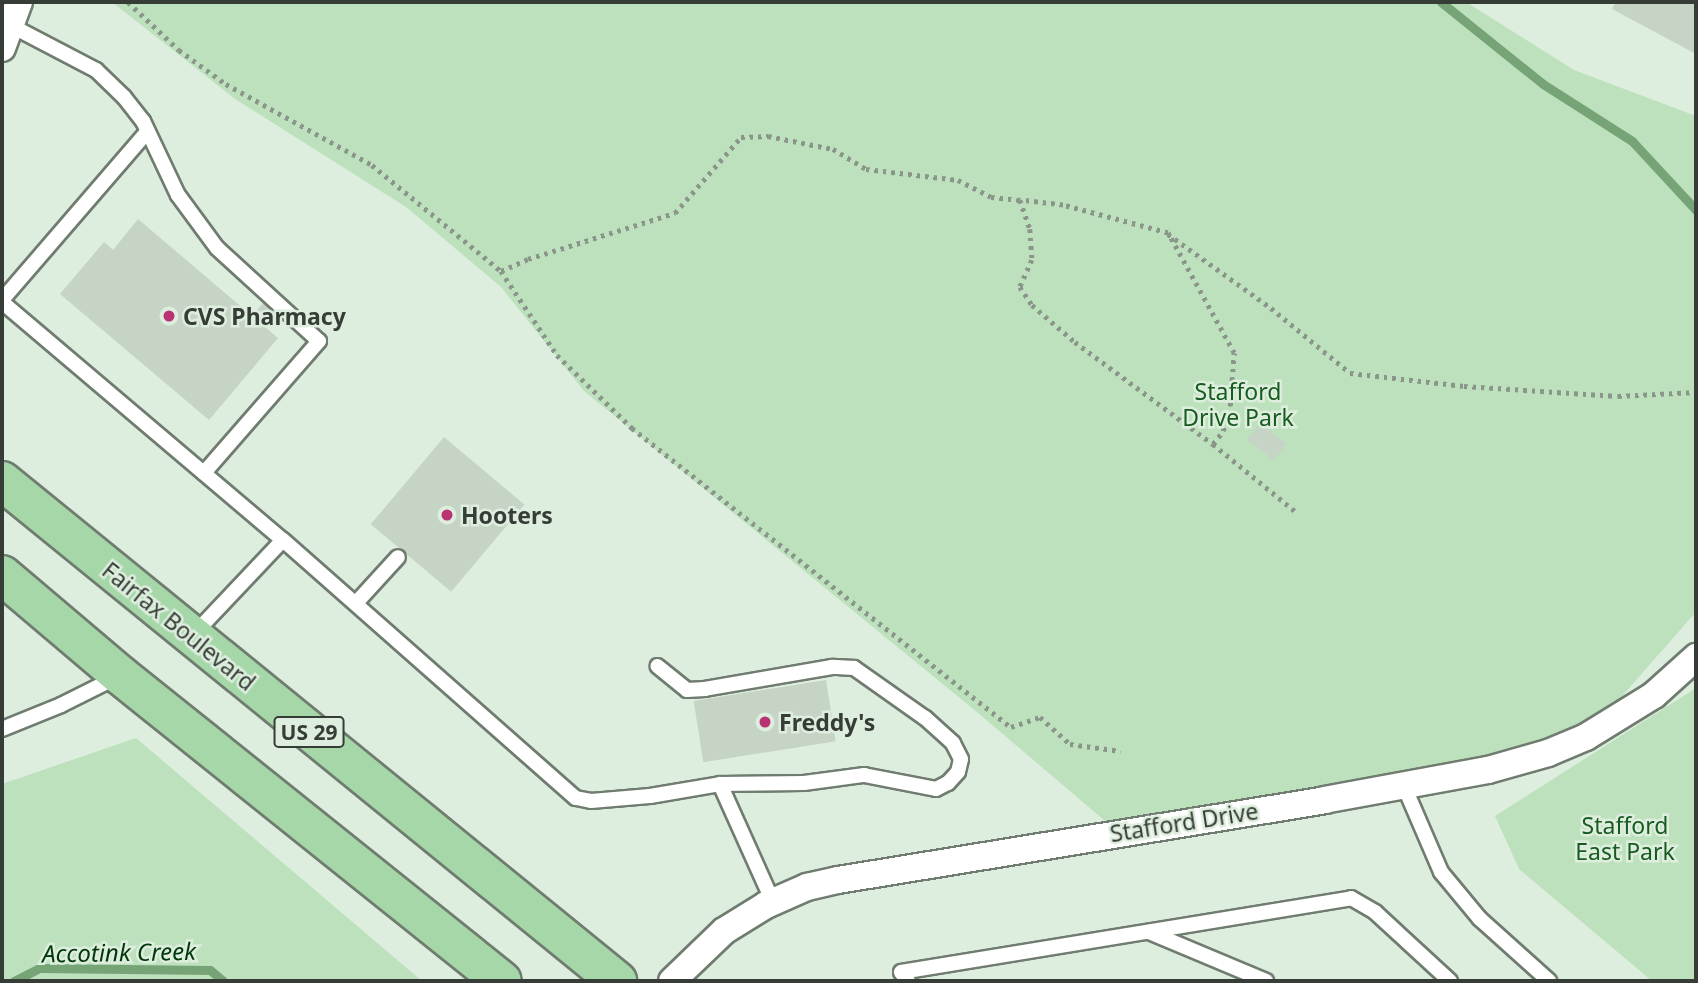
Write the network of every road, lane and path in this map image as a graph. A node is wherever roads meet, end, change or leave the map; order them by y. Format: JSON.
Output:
{"nodes":[{"id":1,"x":128,"y":2,"type":"edge"},
{"id":2,"x":7,"y":26,"type":"edge"},
{"id":3,"x":147,"y":132,"type":"junction"},
{"id":4,"x":1020,"y":200,"type":"junction"},
{"id":5,"x":1168,"y":233,"type":"junction"},
{"id":6,"x":501,"y":271,"type":"junction"},
{"id":7,"x":2,"y":301,"type":"edge"},
{"id":8,"x":1696,"y":392,"type":"edge"},
{"id":9,"x":1213,"y":444,"type":"junction"},
{"id":10,"x":204,"y":473,"type":"junction"},
{"id":11,"x":2,"y":481,"type":"edge"},
{"id":12,"x":1296,"y":512,"type":"dead end"},
{"id":13,"x":283,"y":540,"type":"junction"},
{"id":14,"x":398,"y":557,"type":"dead end"},
{"id":15,"x":2,"y":575,"type":"edge"},
{"id":16,"x":356,"y":603,"type":"junction"},
{"id":17,"x":192,"y":637,"type":"junction"},
{"id":18,"x":1696,"y":657,"type":"edge"},
{"id":19,"x":657,"y":666,"type":"dead end"},
{"id":20,"x":120,"y":675,"type":"junction"},
{"id":21,"x":2,"y":729,"type":"edge"},
{"id":22,"x":1121,"y":751,"type":"dead end"},
{"id":23,"x":720,"y":784,"type":"junction"},
{"id":24,"x":1404,"y":786,"type":"junction"},
{"id":25,"x":773,"y":902,"type":"junction"},
{"id":26,"x":1147,"y":932,"type":"junction"},
{"id":27,"x":502,"y":981,"type":"edge"},
{"id":28,"x":617,"y":981,"type":"edge"},
{"id":29,"x":672,"y":981,"type":"edge"},
{"id":30,"x":908,"y":981,"type":"edge"},
{"id":31,"x":1266,"y":981,"type":"edge"},
{"id":32,"x":1450,"y":981,"type":"edge"},
{"id":33,"x":1549,"y":981,"type":"edge"}],
"edges":[{"from":1,"to":6,"type":"path"},
{"from":2,"to":3,"type":"lane"},
{"from":3,"to":7,"type":"lane"},
{"from":3,"to":10,"type":"lane"},
{"from":4,"to":5,"type":"path"},
{"from":4,"to":6,"type":"path"},
{"from":4,"to":9,"type":"path"},
{"from":5,"to":8,"type":"path"},
{"from":5,"to":9,"type":"path"},
{"from":6,"to":22,"type":"path"},
{"from":7,"to":10,"type":"lane"},
{"from":9,"to":12,"type":"path"},
{"from":10,"to":13,"type":"lane"},
{"from":11,"to":17,"type":"main road","name":"Fairfax Boulevard","number":"US 29"},
{"from":13,"to":16,"type":"lane"},
{"from":13,"to":17,"type":"lane"},
{"from":14,"to":16,"type":"lane"},
{"from":15,"to":20,"type":"main road"},
{"from":16,"to":23,"type":"lane"},
{"from":17,"to":28,"type":"main road","name":"Fairfax Boulevard","number":"US 29"},
{"from":18,"to":24,"type":"street","name":"Stafford Drive"},
{"from":19,"to":23,"type":"lane"},
{"from":20,"to":21,"type":"lane"},
{"from":20,"to":27,"type":"main road"},
{"from":23,"to":25,"type":"lane"},
{"from":24,"to":25,"type":"street","name":"Stafford Drive"},
{"from":24,"to":33,"type":"lane"},
{"from":25,"to":29,"type":"street","name":"Stafford Drive"},
{"from":26,"to":30,"type":"lane"},
{"from":26,"to":31,"type":"lane"},
{"from":26,"to":32,"type":"lane"}]}
